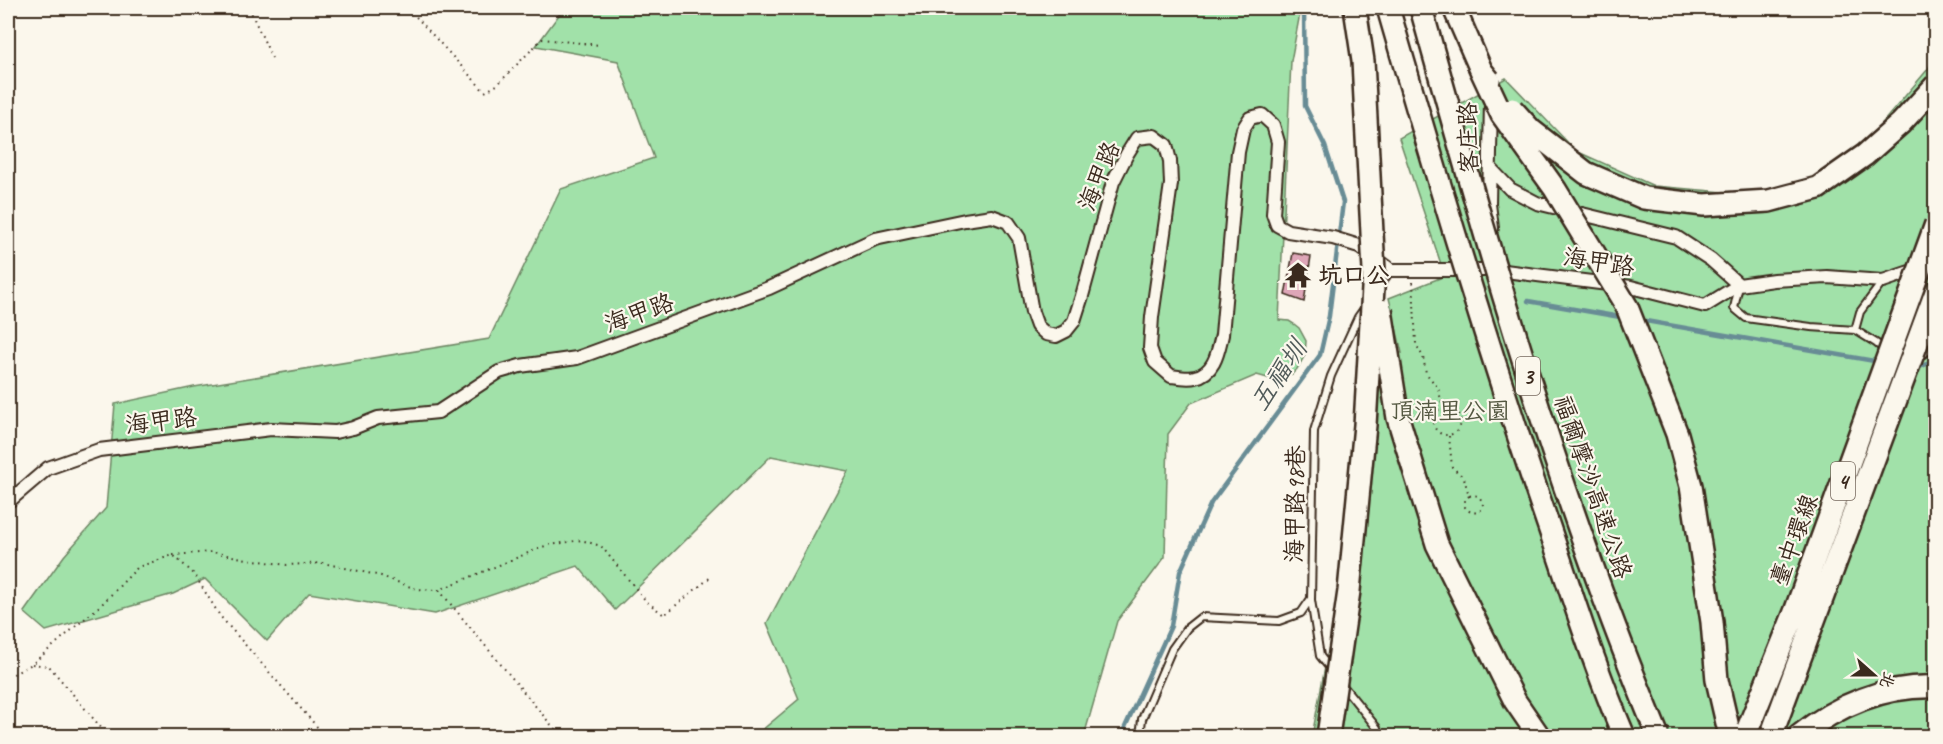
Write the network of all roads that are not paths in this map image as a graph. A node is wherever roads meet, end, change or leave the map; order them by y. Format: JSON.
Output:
{"nodes":[{"id":1,"x":1355,"y":8,"type":"edge"},
{"id":2,"x":1388,"y":8,"type":"edge"},
{"id":3,"x":1421,"y":8,"type":"edge"},
{"id":4,"x":1454,"y":8,"type":"edge"},
{"id":5,"x":1467,"y":8,"type":"edge"},
{"id":6,"x":1481,"y":70,"type":"junction"},
{"id":7,"x":1935,"y":85,"type":"edge"},
{"id":8,"x":1490,"y":168,"type":"junction"},
{"id":9,"x":1935,"y":224,"type":"edge"},
{"id":10,"x":1935,"y":263,"type":"edge"},
{"id":11,"x":1497,"y":270,"type":"junction"},
{"id":12,"x":1383,"y":271,"type":"junction"},
{"id":13,"x":1883,"y":280,"type":"junction"},
{"id":14,"x":1739,"y":285,"type":"junction"},
{"id":15,"x":1935,"y":292,"type":"edge"},
{"id":16,"x":1855,"y":330,"type":"junction"},
{"id":17,"x":1935,"y":346,"type":"edge"},
{"id":18,"x":8,"y":502,"type":"edge"},
{"id":19,"x":1311,"y":600,"type":"junction"},
{"id":20,"x":1935,"y":687,"type":"edge"},
{"id":21,"x":1140,"y":736,"type":"edge"},
{"id":22,"x":1328,"y":736,"type":"edge"},
{"id":23,"x":1380,"y":736,"type":"edge"},
{"id":24,"x":1539,"y":736,"type":"edge"},
{"id":25,"x":1624,"y":736,"type":"edge"},
{"id":26,"x":1658,"y":736,"type":"edge"},
{"id":27,"x":1730,"y":736,"type":"edge"},
{"id":28,"x":1745,"y":736,"type":"edge"},
{"id":29,"x":1771,"y":736,"type":"edge"},
{"id":30,"x":1799,"y":736,"type":"edge"}],
"edges":[{"from":1,"to":12,"type":"highway","bridge":true},
{"from":2,"to":25,"type":"highway","number":"3","bridge":true},
{"from":3,"to":26,"type":"highway","name":"福爾摩沙高速公路","number":"3","bridge":true},
{"from":4,"to":6,"type":"highway","bridge":true},
{"from":5,"to":8,"type":"street","name":"客庄路"},
{"from":6,"to":7,"type":"highway","bridge":true},
{"from":6,"to":27,"type":"highway","bridge":true},
{"from":8,"to":11,"type":"street","name":"客庄路"},
{"from":8,"to":14,"type":"street"},
{"from":9,"to":28,"type":"highway","name":"臺中環線","number":"4","bridge":true},
{"from":10,"to":13,"type":"street","name":"海甲路"},
{"from":11,"to":12,"type":"street","name":"海甲路"},
{"from":11,"to":14,"type":"street","name":"海甲路"},
{"from":12,"to":18,"type":"street","name":"海甲路"},
{"from":12,"to":19,"type":"lane","name":"海甲路98巷"},
{"from":12,"to":22,"type":"highway","bridge":true},
{"from":12,"to":24,"type":"highway","bridge":true},
{"from":13,"to":14,"type":"street","name":"海甲路"},
{"from":13,"to":16,"type":"lane"},
{"from":14,"to":16,"type":"lane"},
{"from":15,"to":29,"type":"highway","name":"臺中環線","number":"4","bridge":true},
{"from":16,"to":17,"type":"lane"},
{"from":19,"to":21,"type":"lane"},
{"from":19,"to":23,"type":"lane","name":"海甲路98巷"},
{"from":20,"to":30,"type":"highway"}]}
